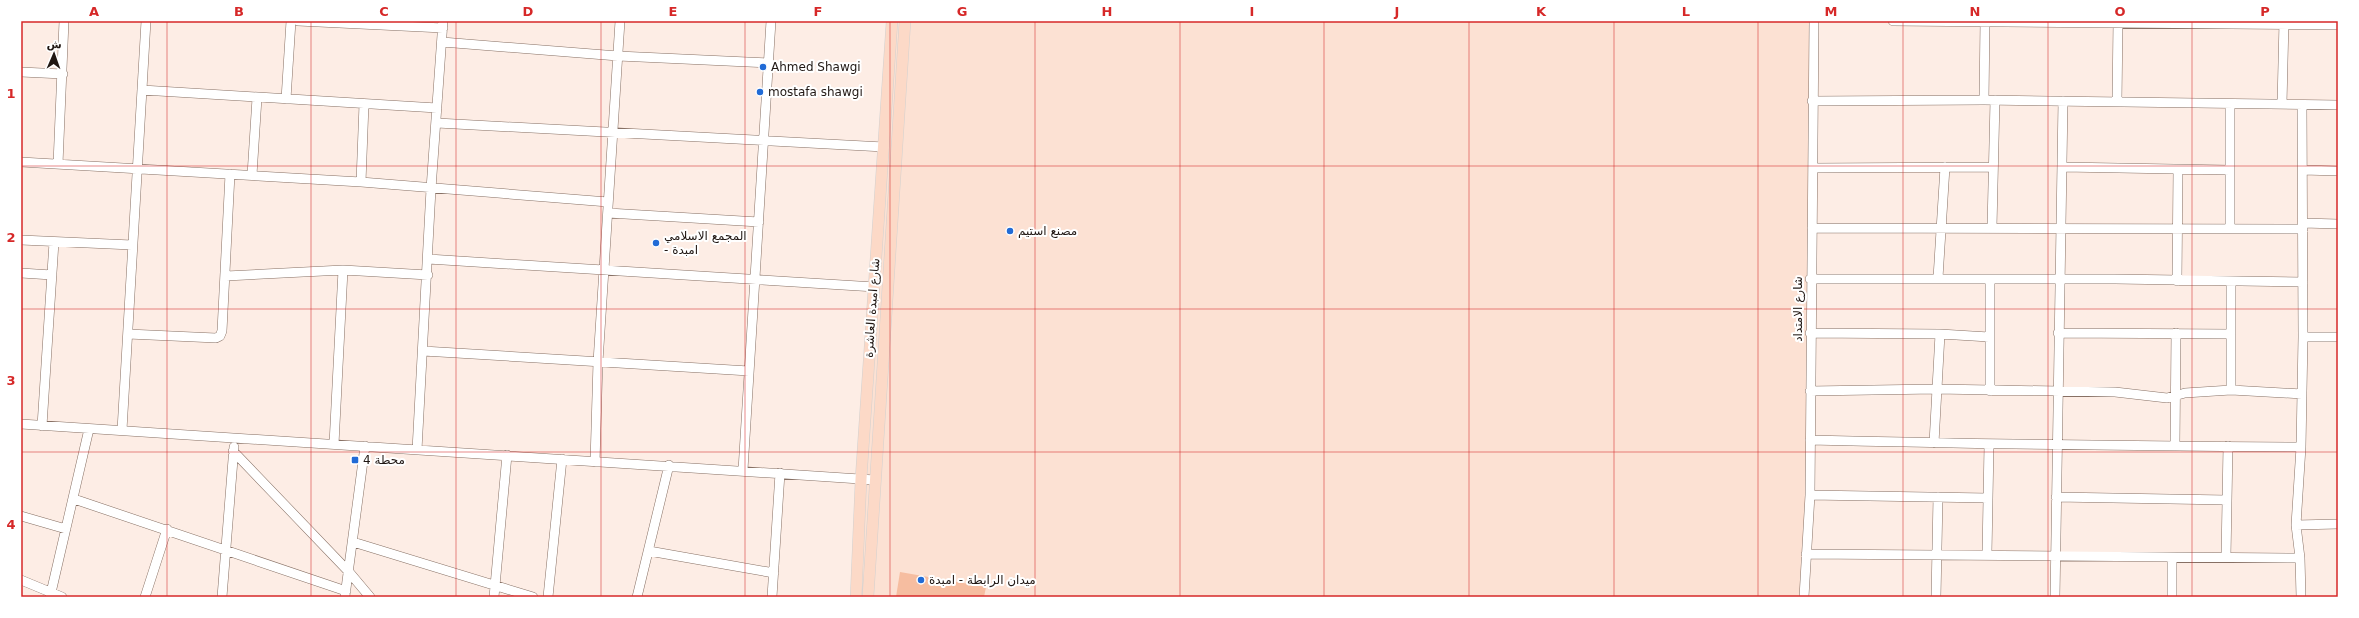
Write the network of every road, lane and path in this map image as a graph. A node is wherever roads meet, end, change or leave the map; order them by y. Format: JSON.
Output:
{"nodes":[{"id":1,"x":64,"y":21,"type":"edge"},
{"id":2,"x":146,"y":21,"type":"edge"},
{"id":3,"x":291,"y":21,"type":"edge"},
{"id":4,"x":298,"y":21,"type":"edge"},
{"id":5,"x":620,"y":21,"type":"edge"},
{"id":6,"x":771,"y":21,"type":"edge"},
{"id":7,"x":892,"y":21,"type":"edge"},
{"id":8,"x":905,"y":21,"type":"edge"},
{"id":9,"x":1814,"y":21,"type":"edge"},
{"id":10,"x":1893,"y":21,"type":"edge"},
{"id":11,"x":1985,"y":22,"type":"edge"},
{"id":12,"x":2118,"y":23,"type":"edge"},
{"id":13,"x":2284,"y":23,"type":"edge"},
{"id":14,"x":443,"y":24,"type":"edge"},
{"id":15,"x":2338,"y":25,"type":"edge"},
{"id":16,"x":442,"y":42,"type":"junction"},
{"id":17,"x":618,"y":56,"type":"junction"},
{"id":18,"x":769,"y":63,"type":"junction"},
{"id":19,"x":21,"y":72,"type":"edge"},
{"id":20,"x":64,"y":74,"type":"junction"},
{"id":21,"x":142,"y":90,"type":"junction"},
{"id":22,"x":257,"y":98,"type":"junction"},
{"id":23,"x":286,"y":99,"type":"junction"},
{"id":24,"x":1984,"y":100,"type":"junction"},
{"id":25,"x":1995,"y":100,"type":"junction"},
{"id":26,"x":1812,"y":101,"type":"junction"},
{"id":27,"x":2063,"y":101,"type":"junction"},
{"id":28,"x":2117,"y":102,"type":"junction"},
{"id":29,"x":364,"y":104,"type":"junction"},
{"id":30,"x":2230,"y":104,"type":"junction"},
{"id":31,"x":2282,"y":104,"type":"junction"},
{"id":32,"x":2302,"y":105,"type":"junction"},
{"id":33,"x":2338,"y":105,"type":"edge"},
{"id":34,"x":437,"y":108,"type":"junction"},
{"id":35,"x":437,"y":124,"type":"junction"},
{"id":36,"x":612,"y":132,"type":"junction"},
{"id":37,"x":764,"y":141,"type":"junction"},
{"id":38,"x":884,"y":147,"type":"junction"},
{"id":39,"x":21,"y":162,"type":"edge"},
{"id":40,"x":58,"y":164,"type":"junction"},
{"id":41,"x":1945,"y":167,"type":"junction"},
{"id":42,"x":1993,"y":167,"type":"junction"},
{"id":43,"x":1813,"y":168,"type":"junction"},
{"id":44,"x":2063,"y":168,"type":"junction"},
{"id":45,"x":137,"y":170,"type":"junction"},
{"id":46,"x":2178,"y":170,"type":"junction"},
{"id":47,"x":2230,"y":170,"type":"junction"},
{"id":48,"x":2303,"y":170,"type":"junction"},
{"id":49,"x":2338,"y":170,"type":"edge"},
{"id":50,"x":230,"y":174,"type":"junction"},
{"id":51,"x":252,"y":175,"type":"junction"},
{"id":52,"x":361,"y":182,"type":"junction"},
{"id":53,"x":431,"y":189,"type":"junction"},
{"id":54,"x":608,"y":202,"type":"junction"},
{"id":55,"x":608,"y":213,"type":"junction"},
{"id":56,"x":759,"y":222,"type":"junction"},
{"id":57,"x":2338,"y":224,"type":"edge"},
{"id":58,"x":2303,"y":226,"type":"junction"},
{"id":59,"x":1942,"y":227,"type":"junction"},
{"id":60,"x":1992,"y":227,"type":"junction"},
{"id":61,"x":2061,"y":227,"type":"junction"},
{"id":62,"x":1812,"y":228,"type":"junction"},
{"id":63,"x":2177,"y":228,"type":"junction"},
{"id":64,"x":2230,"y":228,"type":"junction"},
{"id":65,"x":21,"y":240,"type":"edge"},
{"id":66,"x":54,"y":242,"type":"junction"},
{"id":67,"x":132,"y":245,"type":"junction"},
{"id":68,"x":428,"y":259,"type":"junction"},
{"id":69,"x":343,"y":270,"type":"junction"},
{"id":70,"x":604,"y":270,"type":"junction"},
{"id":71,"x":21,"y":273,"type":"edge"},
{"id":72,"x":52,"y":275,"type":"junction"},
{"id":73,"x":428,"y":275,"type":"junction"},
{"id":74,"x":226,"y":276,"type":"junction"},
{"id":75,"x":1938,"y":278,"type":"junction"},
{"id":76,"x":1810,"y":279,"type":"junction"},
{"id":77,"x":1990,"y":279,"type":"junction"},
{"id":78,"x":756,"y":280,"type":"junction"},
{"id":79,"x":2060,"y":280,"type":"junction"},
{"id":80,"x":2177,"y":281,"type":"junction"},
{"id":81,"x":2231,"y":281,"type":"junction"},
{"id":82,"x":2303,"y":282,"type":"junction"},
{"id":83,"x":875,"y":287,"type":"junction"},
{"id":84,"x":2058,"y":332,"type":"junction"},
{"id":85,"x":1810,"y":333,"type":"junction"},
{"id":86,"x":2176,"y":333,"type":"junction"},
{"id":87,"x":128,"y":334,"type":"junction"},
{"id":88,"x":1940,"y":334,"type":"junction"},
{"id":89,"x":2231,"y":334,"type":"junction"},
{"id":90,"x":1989,"y":337,"type":"junction"},
{"id":91,"x":2303,"y":337,"type":"junction"},
{"id":92,"x":2338,"y":337,"type":"edge"},
{"id":93,"x":423,"y":351,"type":"junction"},
{"id":94,"x":598,"y":362,"type":"junction"},
{"id":95,"x":749,"y":371,"type":"junction"},
{"id":96,"x":1936,"y":389,"type":"junction"},
{"id":97,"x":2231,"y":390,"type":"junction"},
{"id":98,"x":1810,"y":391,"type":"junction"},
{"id":99,"x":1990,"y":391,"type":"junction"},
{"id":100,"x":2057,"y":391,"type":"junction"},
{"id":101,"x":2302,"y":394,"type":"junction"},
{"id":102,"x":2175,"y":396,"type":"junction"},
{"id":103,"x":21,"y":424,"type":"edge"},
{"id":104,"x":42,"y":426,"type":"junction"},
{"id":105,"x":89,"y":429,"type":"junction"},
{"id":106,"x":122,"y":430,"type":"junction"},
{"id":107,"x":234,"y":438,"type":"junction"},
{"id":108,"x":1810,"y":440,"type":"junction"},
{"id":109,"x":1934,"y":443,"type":"junction"},
{"id":110,"x":334,"y":444,"type":"junction"},
{"id":111,"x":2057,"y":444,"type":"junction"},
{"id":112,"x":1989,"y":445,"type":"junction"},
{"id":113,"x":2175,"y":445,"type":"junction"},
{"id":114,"x":365,"y":446,"type":"junction"},
{"id":115,"x":2228,"y":446,"type":"junction"},
{"id":116,"x":2301,"y":447,"type":"junction"},
{"id":117,"x":417,"y":450,"type":"junction"},
{"id":118,"x":233,"y":451,"type":"junction"},
{"id":119,"x":507,"y":455,"type":"junction"},
{"id":120,"x":562,"y":459,"type":"junction"},
{"id":121,"x":595,"y":462,"type":"junction"},
{"id":122,"x":669,"y":465,"type":"junction"},
{"id":123,"x":743,"y":470,"type":"junction"},
{"id":124,"x":780,"y":473,"type":"junction"},
{"id":125,"x":861,"y":478,"type":"junction"},
{"id":126,"x":875,"y":480,"type":"junction"},
{"id":127,"x":1810,"y":495,"type":"junction"},
{"id":128,"x":1938,"y":497,"type":"junction"},
{"id":129,"x":2056,"y":497,"type":"junction"},
{"id":130,"x":1988,"y":498,"type":"junction"},
{"id":131,"x":74,"y":499,"type":"junction"},
{"id":132,"x":2227,"y":500,"type":"junction"},
{"id":133,"x":21,"y":516,"type":"edge"},
{"id":134,"x":2296,"y":524,"type":"junction"},
{"id":135,"x":2338,"y":524,"type":"edge"},
{"id":136,"x":66,"y":528,"type":"junction"},
{"id":137,"x":166,"y":529,"type":"junction"},
{"id":138,"x":353,"y":542,"type":"junction"},
{"id":139,"x":226,"y":550,"type":"junction"},
{"id":140,"x":649,"y":551,"type":"junction"},
{"id":141,"x":1806,"y":554,"type":"junction"},
{"id":142,"x":1936,"y":554,"type":"junction"},
{"id":143,"x":1987,"y":554,"type":"junction"},
{"id":144,"x":2055,"y":556,"type":"junction"},
{"id":145,"x":2226,"y":557,"type":"junction"},
{"id":146,"x":2172,"y":558,"type":"junction"},
{"id":147,"x":2300,"y":558,"type":"junction"},
{"id":148,"x":349,"y":572,"type":"junction"},
{"id":149,"x":774,"y":573,"type":"junction"},
{"id":150,"x":21,"y":580,"type":"edge"},
{"id":151,"x":496,"y":585,"type":"junction"},
{"id":152,"x":50,"y":594,"type":"edge"},
{"id":153,"x":346,"y":594,"type":"edge"},
{"id":154,"x":62,"y":597,"type":"edge"},
{"id":155,"x":145,"y":597,"type":"edge"},
{"id":156,"x":222,"y":597,"type":"edge"},
{"id":157,"x":370,"y":597,"type":"edge"},
{"id":158,"x":494,"y":597,"type":"edge"},
{"id":159,"x":533,"y":597,"type":"edge"},
{"id":160,"x":548,"y":597,"type":"edge"},
{"id":161,"x":637,"y":597,"type":"edge"},
{"id":162,"x":772,"y":597,"type":"edge"},
{"id":163,"x":856,"y":597,"type":"edge"},
{"id":164,"x":868,"y":597,"type":"edge"},
{"id":165,"x":1804,"y":597,"type":"edge"},
{"id":166,"x":1936,"y":597,"type":"edge"},
{"id":167,"x":2055,"y":597,"type":"edge"},
{"id":168,"x":2172,"y":597,"type":"edge"},
{"id":169,"x":2301,"y":597,"type":"edge"}],
"edges":[{"from":1,"to":20,"type":"street"},
{"from":2,"to":21,"type":"street"},
{"from":3,"to":23,"type":"street"},
{"from":4,"to":14,"type":"street"},
{"from":5,"to":17,"type":"street"},
{"from":6,"to":18,"type":"street"},
{"from":7,"to":38,"type":"main road","name":"شارع امبدة العاشرة"},
{"from":8,"to":126,"type":"main road","name":"شارع امبدة العاشرة"},
{"from":9,"to":26,"type":"street","name":"شارع الامتداد"},
{"from":10,"to":11,"type":"street"},
{"from":11,"to":12,"type":"street"},
{"from":11,"to":24,"type":"street"},
{"from":12,"to":13,"type":"street"},
{"from":12,"to":28,"type":"street"},
{"from":13,"to":15,"type":"street"},
{"from":13,"to":31,"type":"street"},
{"from":14,"to":16,"type":"street"},
{"from":16,"to":17,"type":"street"},
{"from":16,"to":34,"type":"street"},
{"from":17,"to":18,"type":"street"},
{"from":17,"to":36,"type":"street"},
{"from":18,"to":37,"type":"street"},
{"from":19,"to":20,"type":"street"},
{"from":20,"to":40,"type":"street"},
{"from":21,"to":22,"type":"street"},
{"from":21,"to":45,"type":"street"},
{"from":22,"to":23,"type":"street"},
{"from":22,"to":51,"type":"street"},
{"from":23,"to":29,"type":"street"},
{"from":24,"to":25,"type":"street"},
{"from":24,"to":26,"type":"street"},
{"from":25,"to":27,"type":"street"},
{"from":25,"to":42,"type":"street"},
{"from":26,"to":43,"type":"street","name":"شارع الامتداد"},
{"from":27,"to":28,"type":"street"},
{"from":27,"to":44,"type":"street"},
{"from":28,"to":30,"type":"street"},
{"from":29,"to":34,"type":"street"},
{"from":29,"to":52,"type":"street"},
{"from":30,"to":31,"type":"street"},
{"from":30,"to":47,"type":"street"},
{"from":31,"to":32,"type":"street"},
{"from":32,"to":33,"type":"street"},
{"from":32,"to":48,"type":"street"},
{"from":34,"to":35,"type":"street"},
{"from":35,"to":36,"type":"street"},
{"from":35,"to":53,"type":"street"},
{"from":36,"to":37,"type":"street"},
{"from":36,"to":54,"type":"street"},
{"from":37,"to":38,"type":"street"},
{"from":37,"to":56,"type":"street"},
{"from":38,"to":83,"type":"main road","name":"شارع امبدة العاشرة"},
{"from":39,"to":40,"type":"street"},
{"from":40,"to":45,"type":"street"},
{"from":41,"to":42,"type":"street"},
{"from":41,"to":43,"type":"street"},
{"from":41,"to":59,"type":"street"},
{"from":42,"to":60,"type":"street"},
{"from":43,"to":62,"type":"street","name":"شارع الامتداد"},
{"from":44,"to":46,"type":"street"},
{"from":44,"to":61,"type":"street"},
{"from":45,"to":50,"type":"street"},
{"from":45,"to":67,"type":"street"},
{"from":46,"to":47,"type":"street"},
{"from":46,"to":63,"type":"street"},
{"from":47,"to":64,"type":"street"},
{"from":48,"to":49,"type":"street"},
{"from":48,"to":58,"type":"street"},
{"from":50,"to":51,"type":"street"},
{"from":50,"to":74,"type":"street"},
{"from":51,"to":52,"type":"street"},
{"from":52,"to":53,"type":"street"},
{"from":53,"to":54,"type":"street"},
{"from":53,"to":68,"type":"street"},
{"from":54,"to":55,"type":"street"},
{"from":55,"to":56,"type":"street"},
{"from":55,"to":70,"type":"street"},
{"from":56,"to":78,"type":"street"},
{"from":57,"to":58,"type":"street"},
{"from":58,"to":64,"type":"street"},
{"from":58,"to":82,"type":"street"},
{"from":59,"to":60,"type":"street"},
{"from":59,"to":62,"type":"street"},
{"from":59,"to":75,"type":"street"},
{"from":60,"to":61,"type":"street"},
{"from":61,"to":63,"type":"street"},
{"from":61,"to":79,"type":"street"},
{"from":62,"to":76,"type":"street","name":"شارع الامتداد"},
{"from":63,"to":64,"type":"street"},
{"from":63,"to":80,"type":"street"},
{"from":65,"to":66,"type":"street"},
{"from":66,"to":67,"type":"street"},
{"from":66,"to":72,"type":"street"},
{"from":67,"to":87,"type":"street"},
{"from":68,"to":70,"type":"street"},
{"from":68,"to":73,"type":"street"},
{"from":69,"to":73,"type":"street"},
{"from":69,"to":74,"type":"street"},
{"from":69,"to":110,"type":"street"},
{"from":70,"to":78,"type":"street"},
{"from":70,"to":94,"type":"street"},
{"from":71,"to":72,"type":"street"},
{"from":72,"to":104,"type":"street"},
{"from":73,"to":93,"type":"street"},
{"from":74,"to":87,"type":"street"},
{"from":75,"to":76,"type":"street"},
{"from":75,"to":77,"type":"street"},
{"from":76,"to":85,"type":"street","name":"شارع الامتداد"},
{"from":77,"to":79,"type":"street"},
{"from":77,"to":90,"type":"street"},
{"from":78,"to":83,"type":"street"},
{"from":78,"to":95,"type":"street"},
{"from":79,"to":80,"type":"street"},
{"from":79,"to":84,"type":"street"},
{"from":80,"to":81,"type":"street"},
{"from":81,"to":82,"type":"street"},
{"from":81,"to":89,"type":"street"},
{"from":82,"to":91,"type":"street"},
{"from":83,"to":125,"type":"main road","name":"شارع امبدة العاشرة"},
{"from":84,"to":86,"type":"street"},
{"from":84,"to":100,"type":"street"},
{"from":85,"to":88,"type":"street"},
{"from":85,"to":98,"type":"street","name":"شارع الامتداد"},
{"from":86,"to":89,"type":"street"},
{"from":86,"to":102,"type":"street"},
{"from":87,"to":106,"type":"street"},
{"from":88,"to":90,"type":"street"},
{"from":88,"to":96,"type":"street"},
{"from":89,"to":97,"type":"street"},
{"from":90,"to":99,"type":"street"},
{"from":91,"to":92,"type":"street"},
{"from":91,"to":101,"type":"street"},
{"from":93,"to":94,"type":"street"},
{"from":93,"to":117,"type":"street"},
{"from":94,"to":95,"type":"street"},
{"from":94,"to":121,"type":"street"},
{"from":95,"to":123,"type":"street"},
{"from":96,"to":98,"type":"street"},
{"from":96,"to":99,"type":"street"},
{"from":96,"to":109,"type":"street"},
{"from":97,"to":101,"type":"street"},
{"from":97,"to":102,"type":"street"},
{"from":98,"to":108,"type":"street","name":"شارع الامتداد"},
{"from":99,"to":100,"type":"street"},
{"from":100,"to":102,"type":"street"},
{"from":100,"to":111,"type":"street"},
{"from":101,"to":116,"type":"street"},
{"from":102,"to":113,"type":"street"},
{"from":103,"to":104,"type":"street"},
{"from":104,"to":105,"type":"street"},
{"from":105,"to":106,"type":"street"},
{"from":105,"to":131,"type":"street"},
{"from":106,"to":107,"type":"street"},
{"from":107,"to":110,"type":"street"},
{"from":107,"to":118,"type":"street"},
{"from":108,"to":109,"type":"street"},
{"from":108,"to":127,"type":"street","name":"شارع الامتداد"},
{"from":109,"to":112,"type":"street"},
{"from":110,"to":114,"type":"street"},
{"from":111,"to":112,"type":"street"},
{"from":111,"to":113,"type":"street"},
{"from":111,"to":129,"type":"street"},
{"from":112,"to":130,"type":"street"},
{"from":113,"to":115,"type":"street"},
{"from":114,"to":117,"type":"street"},
{"from":114,"to":138,"type":"street"},
{"from":115,"to":116,"type":"street"},
{"from":115,"to":132,"type":"street"},
{"from":116,"to":134,"type":"street"},
{"from":117,"to":119,"type":"street"},
{"from":118,"to":139,"type":"street"},
{"from":118,"to":148,"type":"street"},
{"from":119,"to":120,"type":"street"},
{"from":119,"to":151,"type":"street"},
{"from":120,"to":121,"type":"street"},
{"from":120,"to":160,"type":"street"},
{"from":121,"to":122,"type":"street"},
{"from":122,"to":123,"type":"street"},
{"from":122,"to":140,"type":"street"},
{"from":123,"to":124,"type":"street"},
{"from":124,"to":125,"type":"street"},
{"from":124,"to":149,"type":"street"},
{"from":125,"to":126,"type":"street"},
{"from":125,"to":163,"type":"main road","name":"شارع امبدة العاشرة"},
{"from":126,"to":164,"type":"main road","name":"شارع امبدة العاشرة"},
{"from":127,"to":128,"type":"street"},
{"from":127,"to":141,"type":"street","name":"شارع الامتداد"},
{"from":128,"to":130,"type":"street"},
{"from":128,"to":142,"type":"street"},
{"from":129,"to":132,"type":"street"},
{"from":129,"to":144,"type":"street"},
{"from":130,"to":143,"type":"street"},
{"from":131,"to":136,"type":"street"},
{"from":131,"to":137,"type":"street"},
{"from":132,"to":145,"type":"street"},
{"from":133,"to":136,"type":"street"},
{"from":134,"to":135,"type":"street"},
{"from":134,"to":147,"type":"street"},
{"from":136,"to":152,"type":"street"},
{"from":137,"to":139,"type":"street"},
{"from":137,"to":155,"type":"street"},
{"from":138,"to":148,"type":"street"},
{"from":138,"to":151,"type":"street"},
{"from":139,"to":153,"type":"street"},
{"from":139,"to":156,"type":"street"},
{"from":140,"to":149,"type":"street"},
{"from":140,"to":161,"type":"street"},
{"from":141,"to":142,"type":"street"},
{"from":141,"to":165,"type":"street","name":"شارع الامتداد"},
{"from":142,"to":143,"type":"street"},
{"from":142,"to":166,"type":"street"},
{"from":143,"to":144,"type":"street"},
{"from":144,"to":146,"type":"street"},
{"from":144,"to":167,"type":"street"},
{"from":145,"to":146,"type":"street"},
{"from":145,"to":147,"type":"street"},
{"from":146,"to":168,"type":"street"},
{"from":147,"to":169,"type":"street"},
{"from":148,"to":153,"type":"street"},
{"from":148,"to":157,"type":"street"},
{"from":149,"to":162,"type":"street"},
{"from":150,"to":152,"type":"street"},
{"from":151,"to":158,"type":"street"},
{"from":151,"to":159,"type":"street"},
{"from":152,"to":154,"type":"street"}]}
